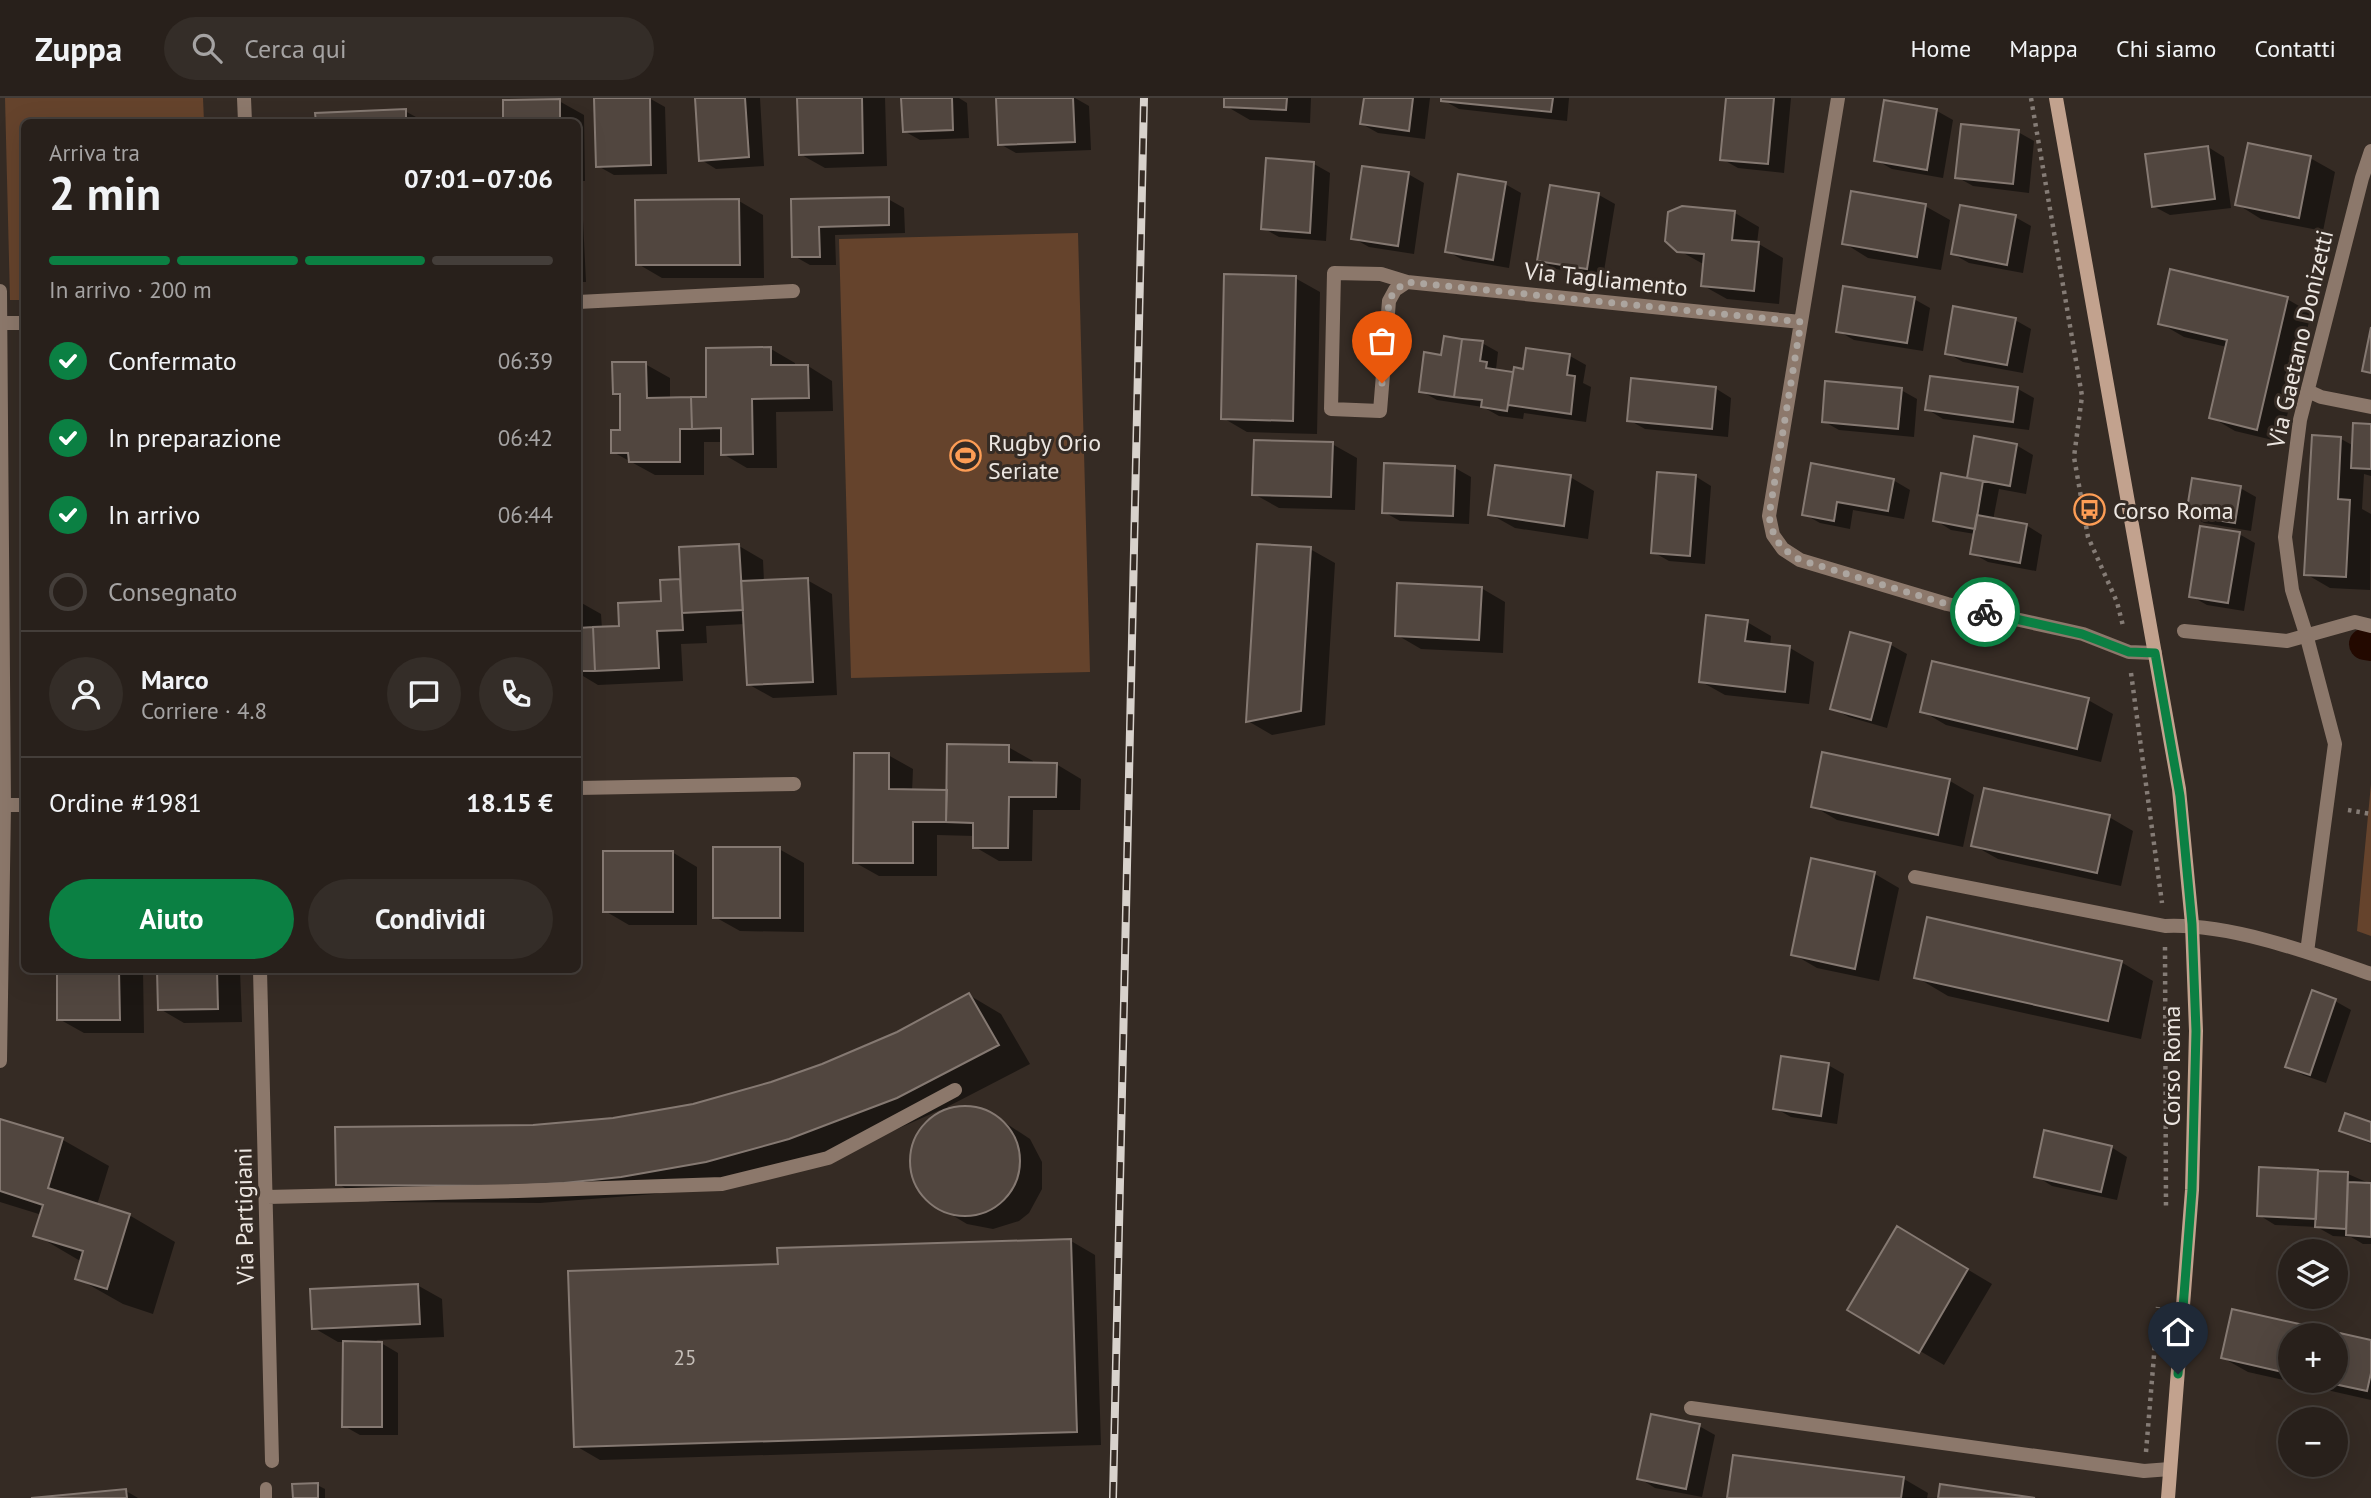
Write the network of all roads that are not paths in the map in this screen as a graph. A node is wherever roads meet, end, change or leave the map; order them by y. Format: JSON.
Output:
{"nodes":[{"id":1,"x":244,"y":98,"type":"edge"},
{"id":2,"x":1838,"y":98,"type":"edge"},
{"id":3,"x":2056,"y":98,"type":"edge"},
{"id":4,"x":245,"y":119,"type":"edge"},
{"id":5,"x":2371,"y":151,"type":"edge"},
{"id":6,"x":2366,"y":180,"type":"edge"},
{"id":7,"x":1407,"y":282,"type":"junction"},
{"id":8,"x":0,"y":291,"type":"edge"},
{"id":9,"x":793,"y":291,"type":"dead end"},
{"id":10,"x":581,"y":302,"type":"edge"},
{"id":11,"x":1801,"y":322,"type":"junction"},
{"id":12,"x":0,"y":323,"type":"edge"},
{"id":13,"x":21,"y":323,"type":"edge"},
{"id":14,"x":2308,"y":391,"type":"junction"},
{"id":15,"x":2371,"y":407,"type":"edge"},
{"id":16,"x":2371,"y":626,"type":"edge"},
{"id":17,"x":2184,"y":631,"type":"dead end"},
{"id":18,"x":2306,"y":634,"type":"junction"},
{"id":19,"x":2155,"y":653,"type":"junction"},
{"id":20,"x":794,"y":784,"type":"dead end"},
{"id":21,"x":581,"y":788,"type":"edge"},
{"id":22,"x":2,"y":806,"type":"edge"},
{"id":23,"x":21,"y":806,"type":"edge"},
{"id":24,"x":1915,"y":877,"type":"dead end"},
{"id":25,"x":2192,"y":924,"type":"junction"},
{"id":26,"x":2307,"y":952,"type":"junction"},
{"id":27,"x":260,"y":973,"type":"edge"},
{"id":28,"x":2371,"y":974,"type":"edge"},
{"id":29,"x":0,"y":1061,"type":"edge"},
{"id":30,"x":956,"y":1090,"type":"dead end"},
{"id":31,"x":267,"y":1197,"type":"junction"},
{"id":32,"x":1691,"y":1408,"type":"dead end"},
{"id":33,"x":272,"y":1461,"type":"dead end"},
{"id":34,"x":2170,"y":1469,"type":"junction"},
{"id":35,"x":2168,"y":1498,"type":"edge"}],
"edges":[{"from":1,"to":4,"type":"street"},
{"from":2,"to":11,"type":"street"},
{"from":3,"to":19,"type":"street","name":"Corso Roma"},
{"from":5,"to":6,"type":"street","name":"Via Gaetano Donizetti"},
{"from":6,"to":14,"type":"street","name":"Via Gaetano Donizetti"},
{"from":7,"to":7,"type":"street","name":"Via Tagliamento"},
{"from":7,"to":11,"type":"street","name":"Via Tagliamento"},
{"from":8,"to":12,"type":"street"},
{"from":9,"to":10,"type":"street"},
{"from":11,"to":19,"type":"street"},
{"from":12,"to":13,"type":"street"},
{"from":12,"to":22,"type":"street"},
{"from":14,"to":15,"type":"street"},
{"from":14,"to":18,"type":"street","name":"Via Gaetano Donizetti"},
{"from":16,"to":18,"type":"street"},
{"from":17,"to":18,"type":"street"},
{"from":18,"to":26,"type":"street","name":"Via Gaetano Donizetti"},
{"from":19,"to":25,"type":"street","name":"Corso Roma"},
{"from":20,"to":21,"type":"street"},
{"from":22,"to":23,"type":"street"},
{"from":22,"to":29,"type":"street"},
{"from":24,"to":25,"type":"street"},
{"from":25,"to":26,"type":"street"},
{"from":25,"to":34,"type":"street","name":"Corso Roma"},
{"from":26,"to":28,"type":"street"},
{"from":27,"to":31,"type":"street","name":"Via Partigiani"},
{"from":30,"to":31,"type":"street"},
{"from":31,"to":33,"type":"street","name":"Via Partigiani"},
{"from":32,"to":34,"type":"street"},
{"from":34,"to":35,"type":"street","name":"Corso Roma"}]}
